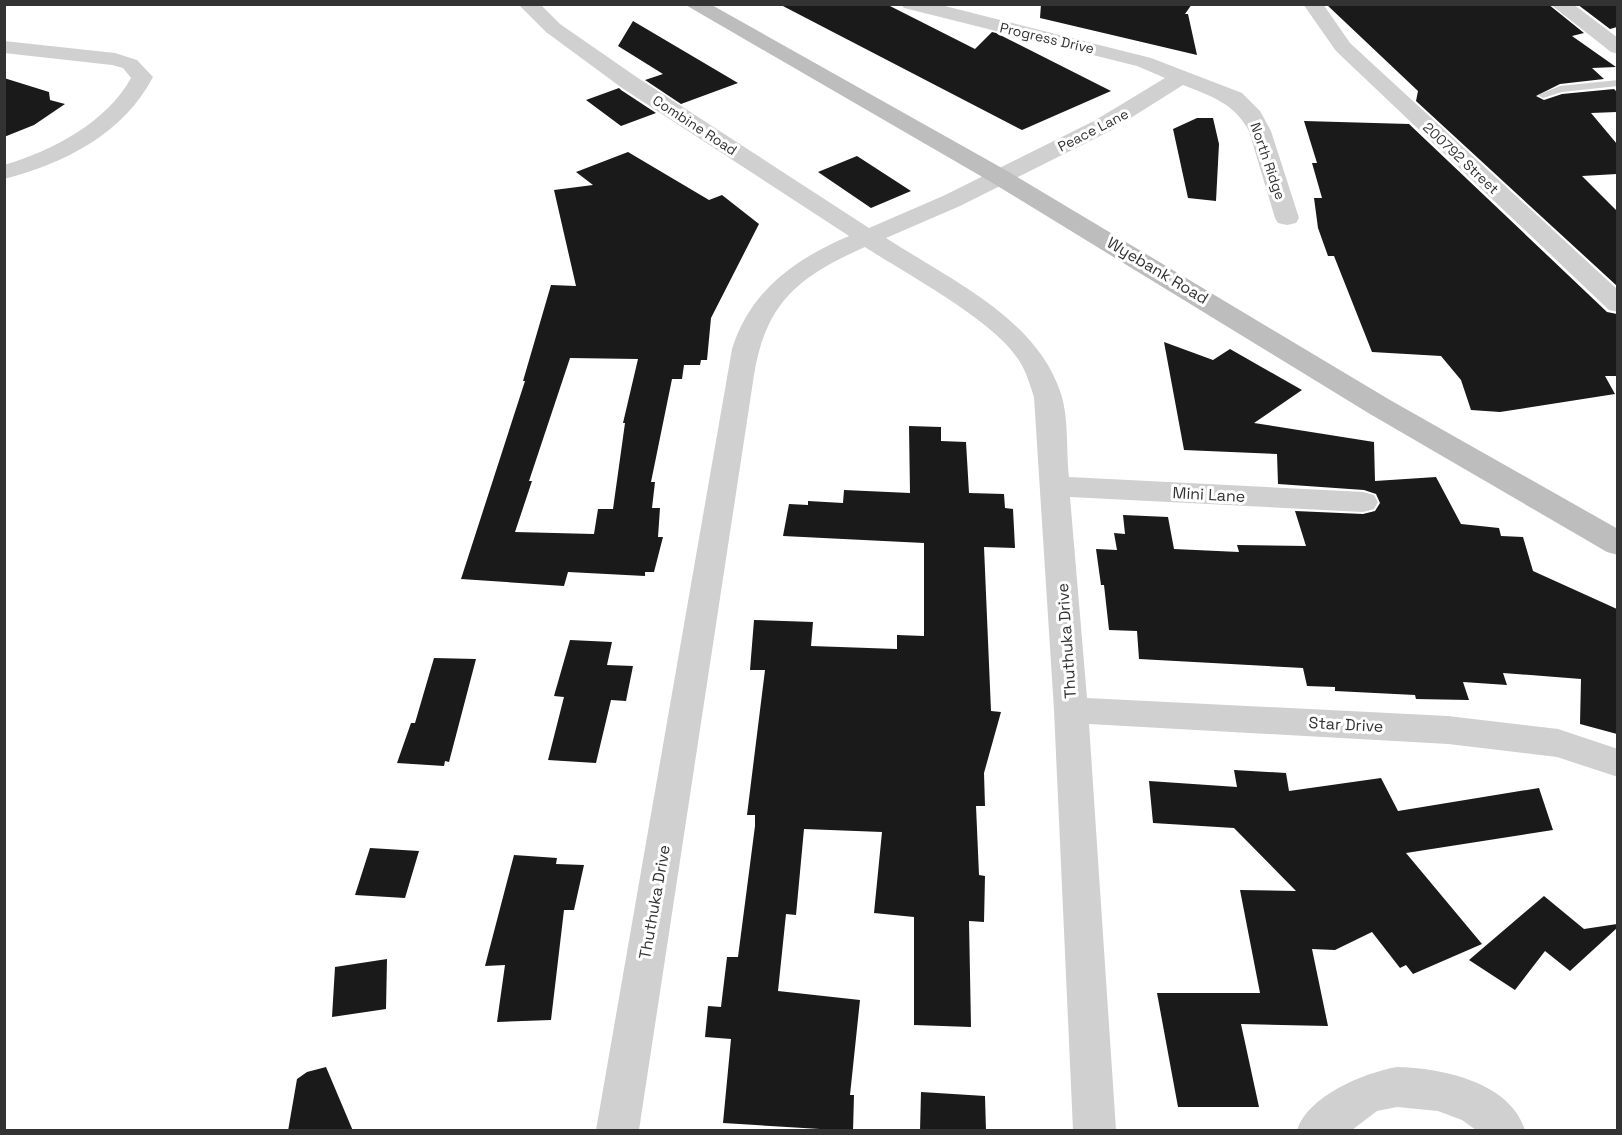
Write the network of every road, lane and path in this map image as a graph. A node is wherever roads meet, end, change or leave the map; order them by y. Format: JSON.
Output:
{"nodes":[{"id":1,"x":528,"y":4,"type":"edge"},
{"id":2,"x":694,"y":4,"type":"edge"},
{"id":3,"x":911,"y":4,"type":"edge"},
{"id":4,"x":1313,"y":4,"type":"edge"},
{"id":5,"x":1560,"y":4,"type":"edge"},
{"id":6,"x":4,"y":47,"type":"edge"},
{"id":7,"x":1617,"y":48,"type":"edge"},
{"id":8,"x":1181,"y":76,"type":"junction"},
{"id":9,"x":1617,"y":83,"type":"edge"},
{"id":10,"x":1543,"y":94,"type":"dead end"},
{"id":11,"x":4,"y":172,"type":"edge"},
{"id":12,"x":1000,"y":177,"type":"junction"},
{"id":13,"x":1287,"y":218,"type":"dead end"},
{"id":14,"x":870,"y":237,"type":"junction"},
{"id":15,"x":1617,"y":304,"type":"edge"},
{"id":16,"x":1054,"y":486,"type":"junction"},
{"id":17,"x":1362,"y":502,"type":"dead end"},
{"id":18,"x":1617,"y":544,"type":"edge"},
{"id":19,"x":1071,"y":710,"type":"junction"},
{"id":20,"x":1617,"y":763,"type":"edge"},
{"id":21,"x":617,"y":1131,"type":"edge"},
{"id":22,"x":1094,"y":1131,"type":"edge"},
{"id":23,"x":1318,"y":1131,"type":"edge"},
{"id":24,"x":1504,"y":1131,"type":"edge"}],
"edges":[{"from":1,"to":14,"type":"street","name":"Combine Road"},
{"from":2,"to":12,"type":"street","name":"Wyebank Road"},
{"from":3,"to":8,"type":"street","name":"Progress Drive"},
{"from":4,"to":15,"type":"street","name":"200792 Street"},
{"from":5,"to":7,"type":"street"},
{"from":6,"to":11,"type":"street"},
{"from":8,"to":12,"type":"street","name":"Peace Lane"},
{"from":8,"to":13,"type":"street","name":"North Ridge"},
{"from":9,"to":10,"type":"lane"},
{"from":12,"to":14,"type":"street","name":"Thuthuka Drive"},
{"from":12,"to":18,"type":"street","name":"Wyebank Road"},
{"from":14,"to":16,"type":"street","name":"Thuthuka Drive"},
{"from":14,"to":21,"type":"street","name":"Thuthuka Drive"},
{"from":16,"to":17,"type":"street","name":"Mini Lane"},
{"from":16,"to":19,"type":"street","name":"Thuthuka Drive"},
{"from":19,"to":20,"type":"street","name":"Star Drive"},
{"from":19,"to":22,"type":"street","name":"Thuthuka Drive"},
{"from":23,"to":24,"type":"street"}]}
